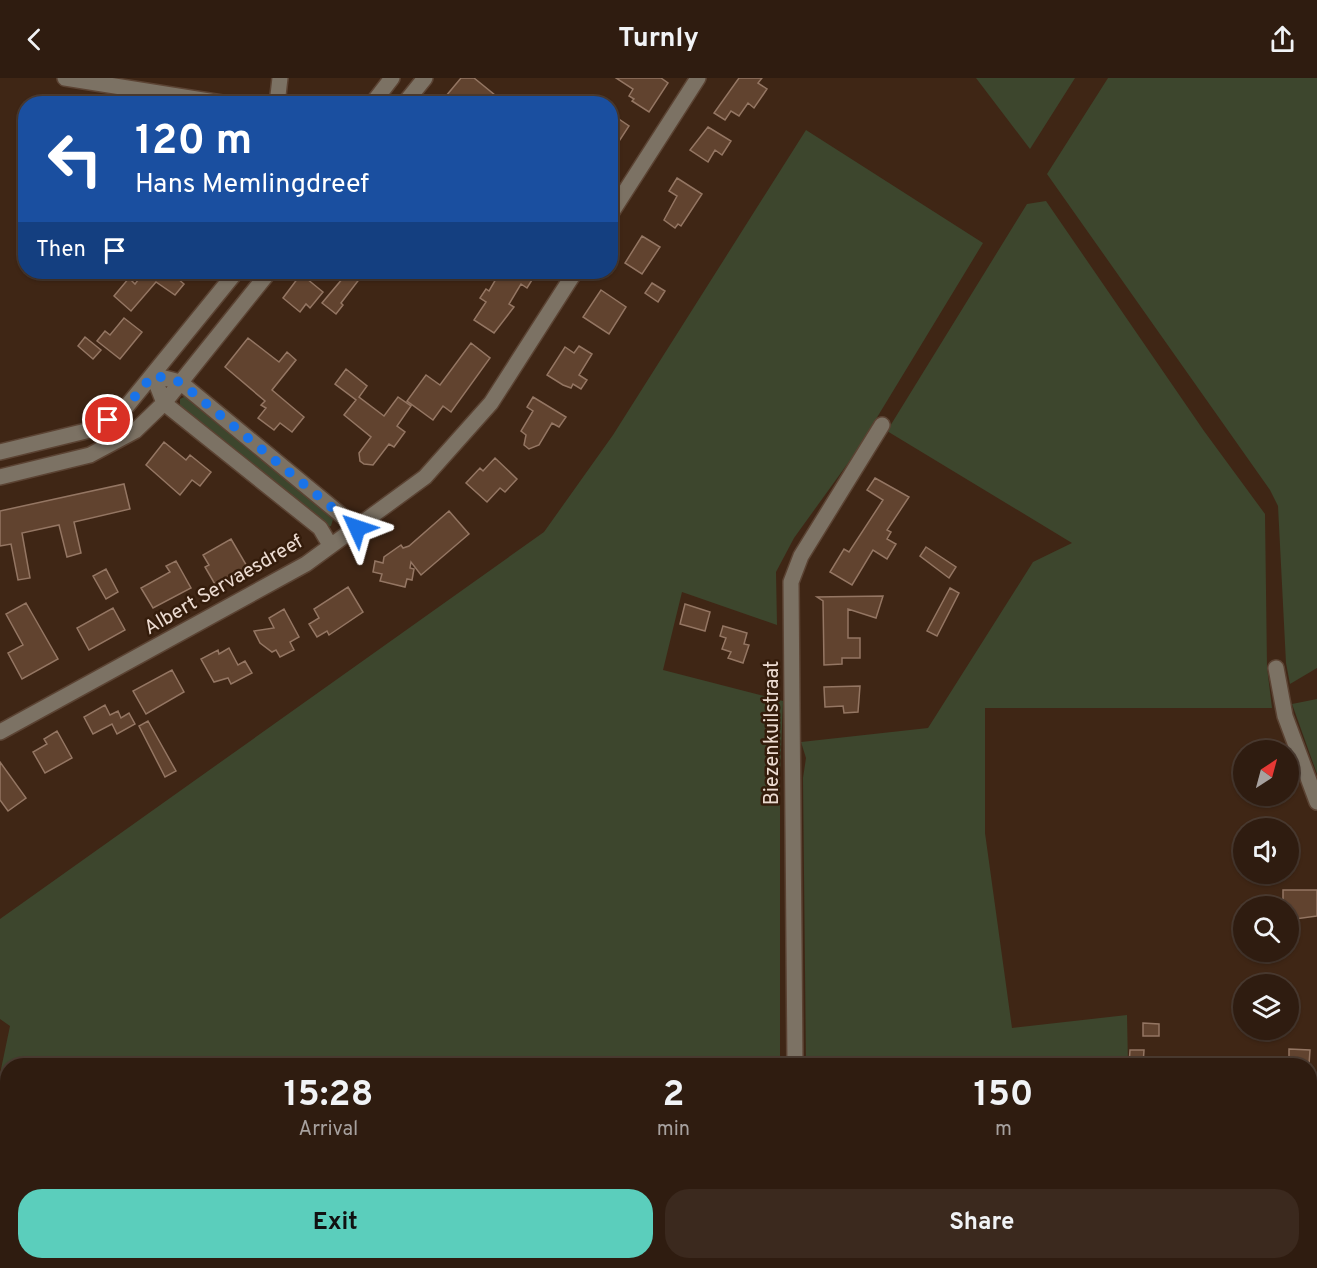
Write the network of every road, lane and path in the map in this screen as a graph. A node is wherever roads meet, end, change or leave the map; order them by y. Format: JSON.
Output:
{"nodes":[{"id":1,"x":65,"y":78,"type":"edge"},
{"id":2,"x":280,"y":78,"type":"edge"},
{"id":3,"x":392,"y":78,"type":"edge"},
{"id":4,"x":424,"y":78,"type":"edge"},
{"id":5,"x":698,"y":78,"type":"edge"},
{"id":6,"x":178,"y":96,"type":"edge"},
{"id":7,"x":278,"y":96,"type":"edge"},
{"id":8,"x":378,"y":96,"type":"edge"},
{"id":9,"x":410,"y":96,"type":"edge"},
{"id":10,"x":618,"y":203,"type":"edge"},
{"id":11,"x":230,"y":279,"type":"edge"},
{"id":12,"x":263,"y":279,"type":"edge"},
{"id":13,"x":571,"y":279,"type":"edge"},
{"id":14,"x":153,"y":375,"type":"junction"},
{"id":15,"x":180,"y":382,"type":"junction"},
{"id":16,"x":164,"y":403,"type":"junction"},
{"id":17,"x":882,"y":425,"type":"dead end"},
{"id":18,"x":0,"y":452,"type":"edge"},
{"id":19,"x":0,"y":477,"type":"edge"},
{"id":20,"x":357,"y":528,"type":"junction"},
{"id":21,"x":330,"y":545,"type":"junction"},
{"id":22,"x":1276,"y":668,"type":"dead end"},
{"id":23,"x":0,"y":732,"type":"edge"},
{"id":24,"x":1317,"y":802,"type":"edge"},
{"id":25,"x":795,"y":1058,"type":"edge"}],
"edges":[{"from":1,"to":6,"type":"street"},
{"from":2,"to":7,"type":"street"},
{"from":3,"to":8,"type":"street"},
{"from":4,"to":9,"type":"street"},
{"from":5,"to":10,"type":"street"},
{"from":11,"to":14,"type":"street"},
{"from":12,"to":15,"type":"street"},
{"from":13,"to":20,"type":"street","name":"Albert Servaesdreef"},
{"from":14,"to":15,"type":"street"},
{"from":14,"to":16,"type":"street"},
{"from":14,"to":18,"type":"street"},
{"from":15,"to":16,"type":"street"},
{"from":15,"to":20,"type":"street"},
{"from":16,"to":19,"type":"street"},
{"from":16,"to":21,"type":"street"},
{"from":17,"to":25,"type":"street","name":"Biezenkuilstraat"},
{"from":20,"to":21,"type":"street","name":"Albert Servaesdreef"},
{"from":21,"to":23,"type":"street","name":"Albert Servaesdreef"},
{"from":22,"to":24,"type":"street"}]}
